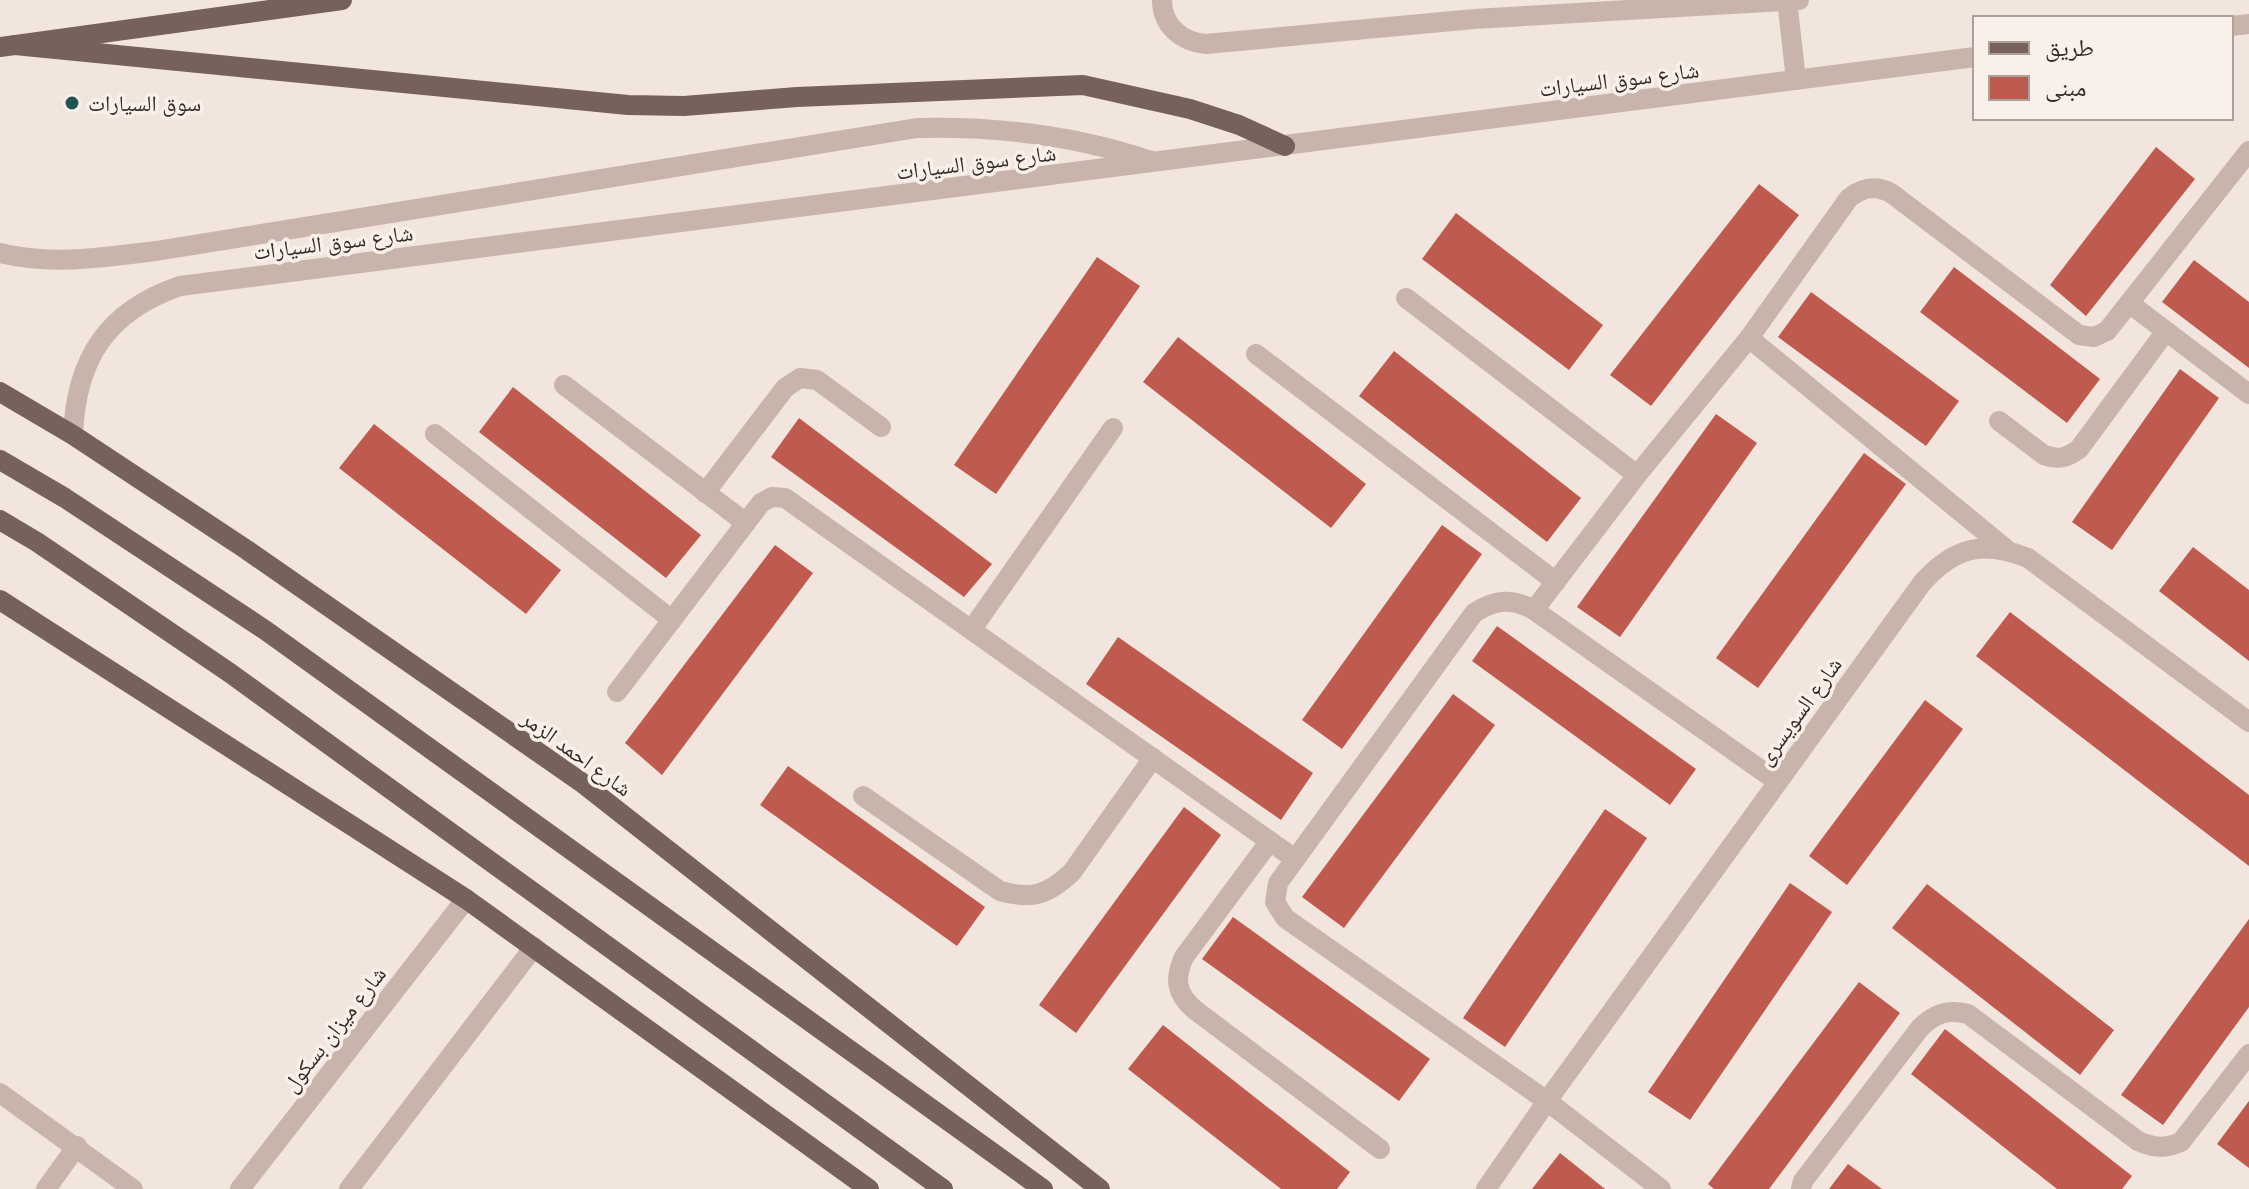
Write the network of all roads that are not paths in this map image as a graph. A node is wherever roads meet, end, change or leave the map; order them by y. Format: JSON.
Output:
{"nodes":[{"id":1,"x":342,"y":0,"type":"edge"},
{"id":2,"x":1162,"y":0,"type":"edge"},
{"id":3,"x":1787,"y":0,"type":"edge"},
{"id":4,"x":1799,"y":0,"type":"edge"},
{"id":5,"x":1553,"y":8,"type":"edge"},
{"id":6,"x":1472,"y":10,"type":"edge"},
{"id":7,"x":7,"y":46,"type":"edge"},
{"id":8,"x":1973,"y":57,"type":"edge"},
{"id":9,"x":1796,"y":80,"type":"junction"},
{"id":10,"x":1285,"y":146,"type":"junction"},
{"id":11,"x":2249,"y":151,"type":"edge"},
{"id":12,"x":1159,"y":163,"type":"junction"},
{"id":13,"x":0,"y":253,"type":"edge"},
{"id":14,"x":1406,"y":298,"type":"dead end"},
{"id":15,"x":2129,"y":303,"type":"junction"},
{"id":16,"x":2166,"y":331,"type":"junction"},
{"id":17,"x":1749,"y":338,"type":"junction"},
{"id":18,"x":1256,"y":354,"type":"dead end"},
{"id":19,"x":564,"y":385,"type":"dead end"},
{"id":20,"x":0,"y":392,"type":"edge"},
{"id":21,"x":2249,"y":394,"type":"edge"},
{"id":22,"x":1999,"y":421,"type":"dead end"},
{"id":23,"x":881,"y":427,"type":"dead end"},
{"id":24,"x":1113,"y":428,"type":"dead end"},
{"id":25,"x":435,"y":434,"type":"dead end"},
{"id":26,"x":73,"y":435,"type":"junction"},
{"id":27,"x":0,"y":460,"type":"edge"},
{"id":28,"x":1637,"y":475,"type":"junction"},
{"id":29,"x":705,"y":493,"type":"junction"},
{"id":30,"x":0,"y":520,"type":"edge"},
{"id":31,"x":746,"y":523,"type":"junction"},
{"id":32,"x":2006,"y":549,"type":"junction"},
{"id":33,"x":1556,"y":582,"type":"junction"},
{"id":34,"x":0,"y":600,"type":"edge"},
{"id":35,"x":1534,"y":610,"type":"junction"},
{"id":36,"x":672,"y":620,"type":"junction"},
{"id":37,"x":972,"y":629,"type":"junction"},
{"id":38,"x":617,"y":692,"type":"dead end"},
{"id":39,"x":2249,"y":722,"type":"edge"},
{"id":40,"x":1153,"y":758,"type":"junction"},
{"id":41,"x":1778,"y":782,"type":"junction"},
{"id":42,"x":863,"y":796,"type":"dead end"},
{"id":43,"x":1270,"y":841,"type":"junction"},
{"id":44,"x":1295,"y":859,"type":"junction"},
{"id":45,"x":466,"y":899,"type":"junction"},
{"id":46,"x":534,"y":947,"type":"junction"},
{"id":47,"x":2249,"y":1054,"type":"edge"},
{"id":48,"x":3,"y":1101,"type":"edge"},
{"id":49,"x":1547,"y":1101,"type":"junction"},
{"id":50,"x":77,"y":1146,"type":"junction"},
{"id":51,"x":1380,"y":1149,"type":"dead end"},
{"id":52,"x":46,"y":1189,"type":"edge"},
{"id":53,"x":133,"y":1189,"type":"edge"},
{"id":54,"x":240,"y":1189,"type":"edge"},
{"id":55,"x":349,"y":1189,"type":"edge"},
{"id":56,"x":869,"y":1189,"type":"edge"},
{"id":57,"x":943,"y":1189,"type":"edge"},
{"id":58,"x":1043,"y":1189,"type":"edge"},
{"id":59,"x":1100,"y":1189,"type":"edge"},
{"id":60,"x":1486,"y":1189,"type":"edge"},
{"id":61,"x":1661,"y":1189,"type":"edge"},
{"id":62,"x":1801,"y":1189,"type":"edge"}],
"edges":[{"from":1,"to":7,"type":"main road"},
{"from":2,"to":6,"type":"street"},
{"from":3,"to":4,"type":"street"},
{"from":3,"to":5,"type":"street"},
{"from":3,"to":9,"type":"street"},
{"from":5,"to":6,"type":"street"},
{"from":7,"to":10,"type":"main road"},
{"from":8,"to":9,"type":"street","name":"شارع سوق السيارات"},
{"from":9,"to":10,"type":"street","name":"شارع سوق السيارات"},
{"from":10,"to":12,"type":"street","name":"شارع سوق السيارات"},
{"from":11,"to":15,"type":"street"},
{"from":12,"to":13,"type":"street"},
{"from":12,"to":26,"type":"street","name":"شارع سوق السيارات"},
{"from":14,"to":28,"type":"street"},
{"from":15,"to":16,"type":"street"},
{"from":15,"to":17,"type":"street"},
{"from":16,"to":21,"type":"street"},
{"from":16,"to":22,"type":"street"},
{"from":17,"to":28,"type":"street"},
{"from":17,"to":32,"type":"street"},
{"from":18,"to":33,"type":"street"},
{"from":19,"to":29,"type":"street"},
{"from":20,"to":26,"type":"main road","name":"شارع احمد الزمر"},
{"from":23,"to":29,"type":"street"},
{"from":24,"to":37,"type":"street"},
{"from":25,"to":36,"type":"street"},
{"from":26,"to":59,"type":"main road","name":"شارع احمد الزمر"},
{"from":27,"to":58,"type":"main road"},
{"from":28,"to":33,"type":"street"},
{"from":29,"to":31,"type":"street"},
{"from":30,"to":57,"type":"main road"},
{"from":31,"to":36,"type":"street"},
{"from":31,"to":37,"type":"street"},
{"from":32,"to":39,"type":"street"},
{"from":32,"to":41,"type":"street","name":"شارع السويسرى"},
{"from":33,"to":35,"type":"street"},
{"from":34,"to":45,"type":"main road"},
{"from":35,"to":41,"type":"street"},
{"from":35,"to":44,"type":"street"},
{"from":36,"to":38,"type":"street"},
{"from":37,"to":40,"type":"street"},
{"from":40,"to":42,"type":"street"},
{"from":40,"to":43,"type":"street"},
{"from":41,"to":49,"type":"street","name":"شارع السويسرى"},
{"from":43,"to":44,"type":"street"},
{"from":43,"to":51,"type":"street"},
{"from":44,"to":49,"type":"street"},
{"from":45,"to":46,"type":"main road"},
{"from":45,"to":54,"type":"street","name":"شارع ميزان بسكول"},
{"from":46,"to":55,"type":"street"},
{"from":46,"to":56,"type":"main road"},
{"from":47,"to":62,"type":"street"},
{"from":48,"to":50,"type":"street"},
{"from":49,"to":60,"type":"street","name":"شارع السويسرى"},
{"from":49,"to":61,"type":"street"},
{"from":50,"to":52,"type":"street"},
{"from":50,"to":53,"type":"street"}]}
